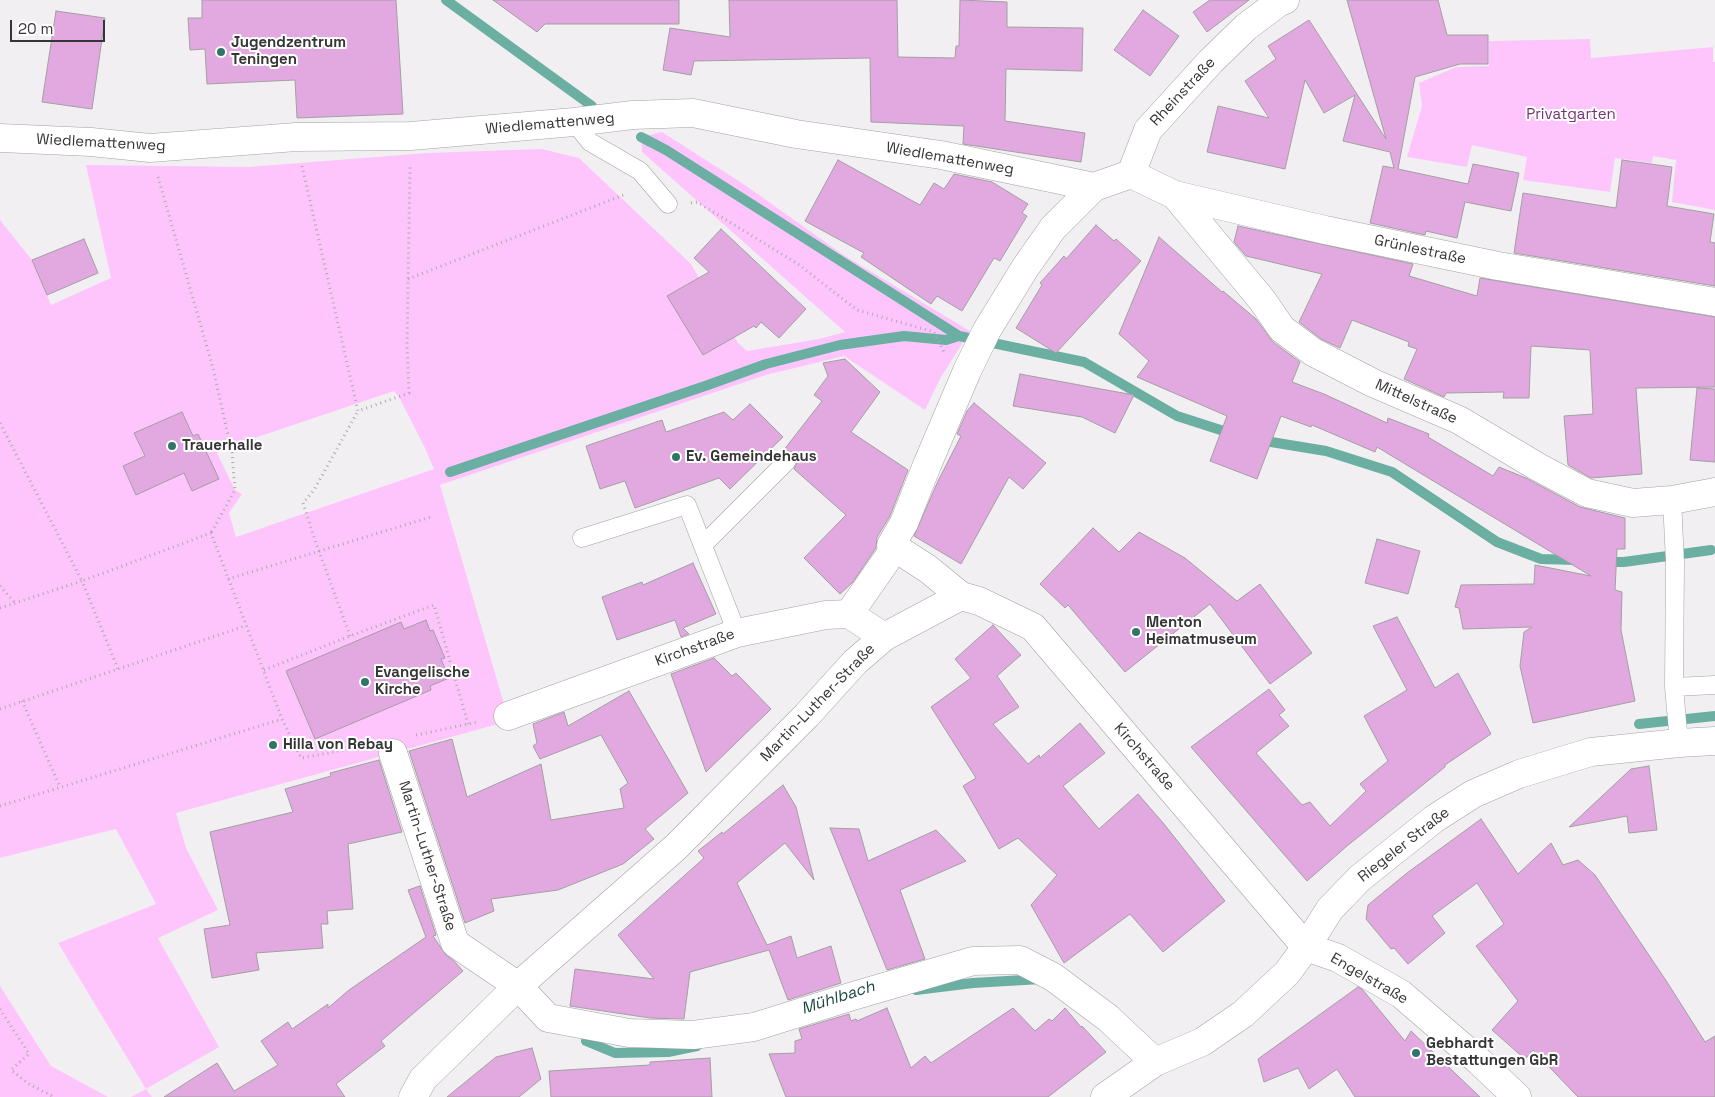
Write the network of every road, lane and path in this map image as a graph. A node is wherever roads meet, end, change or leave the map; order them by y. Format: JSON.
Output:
{"nodes":[{"id":1,"x":1285,"y":0,"type":"edge"},
{"id":2,"x":574,"y":122,"type":"junction"},
{"id":3,"x":411,"y":136,"type":"junction"},
{"id":4,"x":296,"y":137,"type":"junction"},
{"id":5,"x":0,"y":138,"type":"edge"},
{"id":6,"x":150,"y":148,"type":"junction"},
{"id":7,"x":1131,"y":174,"type":"junction"},
{"id":8,"x":652,"y":184,"type":"junction"},
{"id":9,"x":1094,"y":187,"type":"junction"},
{"id":10,"x":1175,"y":195,"type":"junction"},
{"id":11,"x":668,"y":204,"type":"joint"},
{"id":12,"x":408,"y":279,"type":"junction"},
{"id":13,"x":1715,"y":302,"type":"edge"},
{"id":14,"x":942,"y":350,"type":"dead end"},
{"id":15,"x":358,"y":411,"type":"junction"},
{"id":16,"x":0,"y":423,"type":"edge"},
{"id":17,"x":788,"y":461,"type":"dead end"},
{"id":18,"x":1715,"y":492,"type":"edge"},
{"id":19,"x":1672,"y":500,"type":"junction"},
{"id":20,"x":432,"y":517,"type":"dead end"},
{"id":21,"x":211,"y":533,"type":"junction"},
{"id":22,"x":582,"y":538,"type":"dead end"},
{"id":23,"x":702,"y":545,"type":"junction"},
{"id":24,"x":895,"y":548,"type":"junction"},
{"id":25,"x":318,"y":550,"type":"junction"},
{"id":26,"x":228,"y":579,"type":"junction"},
{"id":27,"x":82,"y":581,"type":"junction"},
{"id":28,"x":0,"y":586,"type":"edge"},
{"id":29,"x":961,"y":596,"type":"junction"},
{"id":30,"x":15,"y":603,"type":"junction"},
{"id":31,"x":0,"y":608,"type":"edge"},
{"id":32,"x":849,"y":614,"type":"junction"},
{"id":33,"x":245,"y":626,"type":"junction"},
{"id":34,"x":737,"y":633,"type":"junction"},
{"id":35,"x":350,"y":636,"type":"junction"},
{"id":36,"x":884,"y":637,"type":"junction"},
{"id":37,"x":118,"y":669,"type":"junction"},
{"id":38,"x":264,"y":670,"type":"junction"},
{"id":39,"x":1715,"y":685,"type":"edge"},
{"id":40,"x":1674,"y":687,"type":"junction"},
{"id":41,"x":22,"y":701,"type":"junction"},
{"id":42,"x":0,"y":709,"type":"edge"},
{"id":43,"x":508,"y":716,"type":"joint"},
{"id":44,"x":282,"y":719,"type":"junction"},
{"id":45,"x":468,"y":724,"type":"junction"},
{"id":46,"x":1677,"y":728,"type":"junction"},
{"id":47,"x":1715,"y":741,"type":"edge"},
{"id":48,"x":392,"y":745,"type":"junction"},
{"id":49,"x":60,"y":788,"type":"junction"},
{"id":50,"x":0,"y":806,"type":"edge"},
{"id":51,"x":1306,"y":947,"type":"junction"},
{"id":52,"x":518,"y":986,"type":"junction"},
{"id":53,"x":0,"y":1009,"type":"edge"},
{"id":54,"x":1155,"y":1062,"type":"junction"},
{"id":55,"x":54,"y":1097,"type":"edge"},
{"id":56,"x":413,"y":1097,"type":"edge"},
{"id":57,"x":1105,"y":1097,"type":"edge"},
{"id":58,"x":1517,"y":1097,"type":"edge"}],
"edges":[{"from":1,"to":7,"type":"street","name":"Rheinstraße"},
{"from":2,"to":3,"type":"street","name":"Wiedlemattenweg"},
{"from":2,"to":8,"type":"lane"},
{"from":2,"to":9,"type":"street","name":"Wiedlemattenweg"},
{"from":3,"to":4,"type":"street","name":"Wiedlemattenweg"},
{"from":3,"to":12,"type":"path"},
{"from":4,"to":6,"type":"street","name":"Wiedlemattenweg"},
{"from":4,"to":15,"type":"path"},
{"from":5,"to":6,"type":"street","name":"Wiedlemattenweg"},
{"from":6,"to":21,"type":"path"},
{"from":7,"to":9,"type":"street"},
{"from":7,"to":10,"type":"street","name":"Grünlestraße"},
{"from":8,"to":11,"type":"lane"},
{"from":8,"to":12,"type":"path"},
{"from":9,"to":24,"type":"street"},
{"from":10,"to":13,"type":"street","name":"Grünlestraße"},
{"from":10,"to":19,"type":"street","name":"Mittelstraße"},
{"from":11,"to":14,"type":"path"},
{"from":12,"to":15,"type":"path"},
{"from":15,"to":25,"type":"path"},
{"from":16,"to":27,"type":"path"},
{"from":17,"to":23,"type":"lane"},
{"from":18,"to":19,"type":"street","name":"Mittelstraße"},
{"from":19,"to":40,"type":"lane"},
{"from":20,"to":25,"type":"path"},
{"from":21,"to":26,"type":"path"},
{"from":21,"to":27,"type":"path"},
{"from":22,"to":23,"type":"lane"},
{"from":23,"to":34,"type":"lane"},
{"from":24,"to":29,"type":"street"},
{"from":24,"to":32,"type":"street"},
{"from":25,"to":26,"type":"path"},
{"from":25,"to":35,"type":"path"},
{"from":26,"to":33,"type":"path"},
{"from":27,"to":30,"type":"path"},
{"from":27,"to":37,"type":"path"},
{"from":28,"to":30,"type":"path"},
{"from":29,"to":36,"type":"street","name":"Martin-Luther-Straße"},
{"from":29,"to":51,"type":"street","name":"Kirchstraße"},
{"from":30,"to":31,"type":"path"},
{"from":32,"to":34,"type":"street","name":"Kirchstraße"},
{"from":32,"to":36,"type":"street"},
{"from":33,"to":37,"type":"path"},
{"from":33,"to":38,"type":"path"},
{"from":34,"to":43,"type":"street","name":"Kirchstraße"},
{"from":35,"to":38,"type":"path"},
{"from":35,"to":45,"type":"path"},
{"from":36,"to":52,"type":"street","name":"Martin-Luther-Straße"},
{"from":37,"to":41,"type":"path"},
{"from":38,"to":44,"type":"path"},
{"from":39,"to":40,"type":"lane"},
{"from":40,"to":46,"type":"lane"},
{"from":41,"to":42,"type":"path"},
{"from":41,"to":49,"type":"path"},
{"from":43,"to":45,"type":"path"},
{"from":44,"to":48,"type":"path"},
{"from":44,"to":49,"type":"path"},
{"from":45,"to":48,"type":"path"},
{"from":46,"to":47,"type":"street","name":"Riegeler Straße"},
{"from":46,"to":51,"type":"street","name":"Riegeler Straße"},
{"from":48,"to":52,"type":"street","name":"Martin-Luther-Straße"},
{"from":49,"to":50,"type":"path"},
{"from":51,"to":54,"type":"street","name":"Riegeler Straße"},
{"from":51,"to":58,"type":"street","name":"Engelstraße"},
{"from":52,"to":54,"type":"street"},
{"from":52,"to":56,"type":"street","name":"Martin-Luther-Straße"},
{"from":53,"to":55,"type":"path"},
{"from":54,"to":57,"type":"street","name":"Riegeler Straße"}]}
